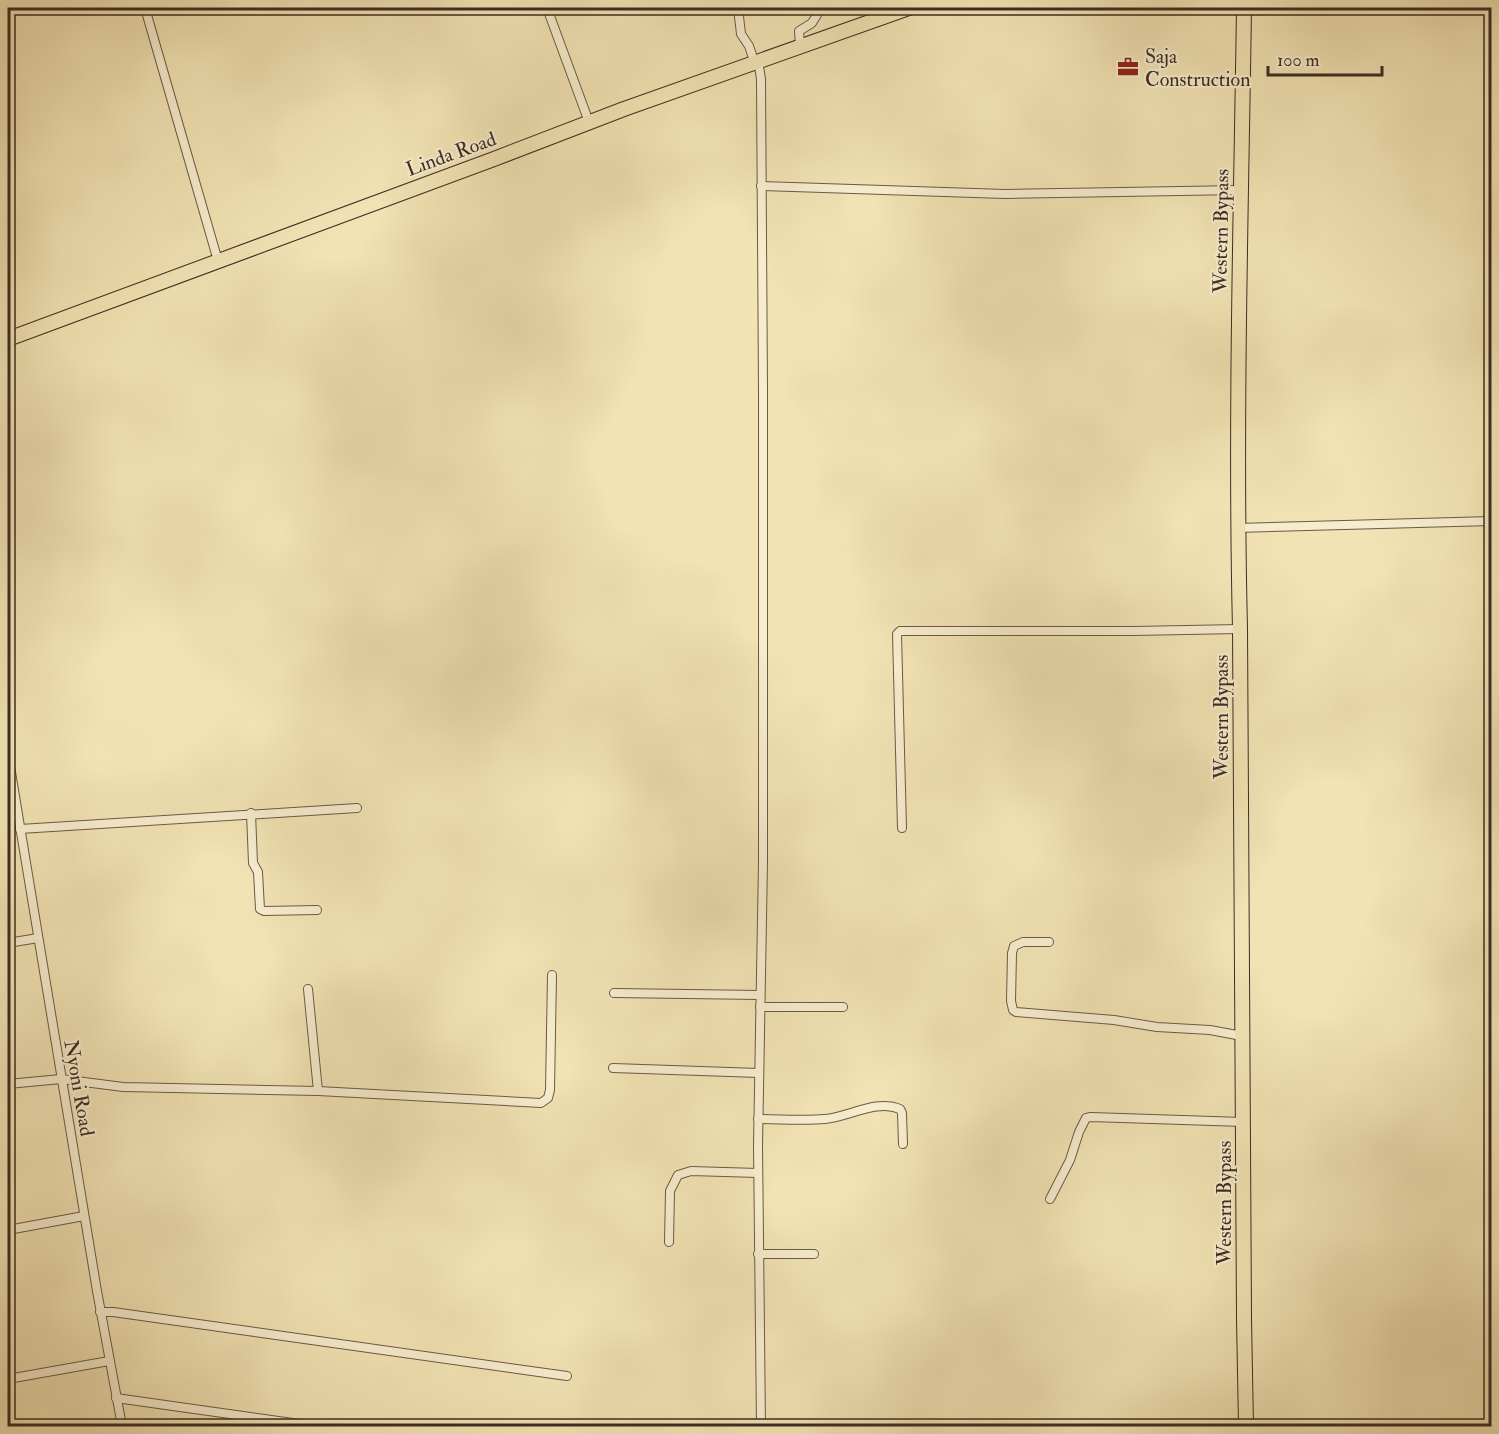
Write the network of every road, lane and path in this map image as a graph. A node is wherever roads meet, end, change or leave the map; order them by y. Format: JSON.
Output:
{"nodes":[{"id":1,"x":145,"y":8,"type":"edge"},
{"id":2,"x":547,"y":8,"type":"edge"},
{"id":3,"x":738,"y":8,"type":"edge"},
{"id":4,"x":821,"y":8,"type":"edge"},
{"id":5,"x":909,"y":8,"type":"edge"},
{"id":6,"x":1244,"y":8,"type":"edge"},
{"id":7,"x":801,"y":45,"type":"junction"},
{"id":8,"x":756,"y":61,"type":"junction"},
{"id":9,"x":589,"y":122,"type":"junction"},
{"id":10,"x":761,"y":186,"type":"junction"},
{"id":11,"x":1240,"y":190,"type":"junction"},
{"id":12,"x":218,"y":261,"type":"junction"},
{"id":13,"x":8,"y":339,"type":"edge"},
{"id":14,"x":1491,"y":521,"type":"edge"},
{"id":15,"x":1238,"y":528,"type":"junction"},
{"id":16,"x":1240,"y":629,"type":"junction"},
{"id":17,"x":8,"y":754,"type":"edge"},
{"id":18,"x":357,"y":808,"type":"dead end"},
{"id":19,"x":251,"y":813,"type":"junction"},
{"id":20,"x":902,"y":828,"type":"dead end"},
{"id":21,"x":20,"y":829,"type":"junction"},
{"id":22,"x":317,"y":910,"type":"dead end"},
{"id":23,"x":38,"y":938,"type":"junction"},
{"id":24,"x":1049,"y":942,"type":"dead end"},
{"id":25,"x":8,"y":943,"type":"edge"},
{"id":26,"x":552,"y":975,"type":"dead end"},
{"id":27,"x":308,"y":989,"type":"dead end"},
{"id":28,"x":614,"y":993,"type":"dead end"},
{"id":29,"x":760,"y":995,"type":"junction"},
{"id":30,"x":760,"y":1007,"type":"junction"},
{"id":31,"x":843,"y":1007,"type":"dead end"},
{"id":32,"x":1242,"y":1036,"type":"junction"},
{"id":33,"x":613,"y":1068,"type":"dead end"},
{"id":34,"x":759,"y":1073,"type":"junction"},
{"id":35,"x":61,"y":1079,"type":"junction"},
{"id":36,"x":8,"y":1084,"type":"edge"},
{"id":37,"x":318,"y":1091,"type":"junction"},
{"id":38,"x":758,"y":1119,"type":"junction"},
{"id":39,"x":1243,"y":1122,"type":"junction"},
{"id":40,"x":903,"y":1144,"type":"dead end"},
{"id":41,"x":758,"y":1173,"type":"junction"},
{"id":42,"x":1050,"y":1199,"type":"dead end"},
{"id":43,"x":84,"y":1216,"type":"junction"},
{"id":44,"x":8,"y":1230,"type":"edge"},
{"id":45,"x":669,"y":1242,"type":"dead end"},
{"id":46,"x":758,"y":1254,"type":"junction"},
{"id":47,"x":814,"y":1254,"type":"dead end"},
{"id":48,"x":100,"y":1312,"type":"junction"},
{"id":49,"x":109,"y":1360,"type":"junction"},
{"id":50,"x":567,"y":1376,"type":"dead end"},
{"id":51,"x":8,"y":1379,"type":"edge"},
{"id":52,"x":116,"y":1398,"type":"junction"},
{"id":53,"x":122,"y":1426,"type":"edge"},
{"id":54,"x":314,"y":1426,"type":"edge"},
{"id":55,"x":761,"y":1426,"type":"edge"},
{"id":56,"x":1246,"y":1426,"type":"edge"}],
"edges":[{"from":1,"to":12,"type":"street"},
{"from":2,"to":9,"type":"street"},
{"from":3,"to":8,"type":"street"},
{"from":4,"to":7,"type":"street"},
{"from":5,"to":7,"type":"main road","name":"Linda Road"},
{"from":6,"to":11,"type":"main road","name":"Western Bypass"},
{"from":7,"to":8,"type":"main road","name":"Linda Road"},
{"from":8,"to":9,"type":"main road","name":"Linda Road"},
{"from":8,"to":10,"type":"street"},
{"from":9,"to":12,"type":"main road","name":"Linda Road"},
{"from":10,"to":11,"type":"street"},
{"from":10,"to":29,"type":"street"},
{"from":11,"to":15,"type":"main road","name":"Western Bypass"},
{"from":12,"to":13,"type":"main road","name":"Linda Road"},
{"from":14,"to":15,"type":"street"},
{"from":15,"to":16,"type":"main road","name":"Western Bypass"},
{"from":16,"to":20,"type":"street"},
{"from":16,"to":32,"type":"main road","name":"Western Bypass"},
{"from":17,"to":21,"type":"street","name":"Nyoni Road"},
{"from":18,"to":19,"type":"street"},
{"from":19,"to":21,"type":"street"},
{"from":19,"to":22,"type":"street"},
{"from":21,"to":23,"type":"street","name":"Nyoni Road"},
{"from":23,"to":25,"type":"street"},
{"from":23,"to":35,"type":"street","name":"Nyoni Road"},
{"from":24,"to":32,"type":"street"},
{"from":26,"to":37,"type":"street"},
{"from":27,"to":37,"type":"street"},
{"from":28,"to":29,"type":"street"},
{"from":29,"to":30,"type":"street"},
{"from":30,"to":31,"type":"street"},
{"from":30,"to":34,"type":"street"},
{"from":32,"to":39,"type":"main road","name":"Western Bypass"},
{"from":33,"to":34,"type":"street"},
{"from":34,"to":38,"type":"street"},
{"from":35,"to":36,"type":"street"},
{"from":35,"to":37,"type":"street"},
{"from":35,"to":43,"type":"street","name":"Nyoni Road"},
{"from":38,"to":40,"type":"street"},
{"from":38,"to":41,"type":"street"},
{"from":39,"to":42,"type":"street"},
{"from":39,"to":56,"type":"main road","name":"Western Bypass"},
{"from":41,"to":45,"type":"street"},
{"from":41,"to":46,"type":"street"},
{"from":43,"to":44,"type":"street"},
{"from":43,"to":48,"type":"street","name":"Nyoni Road"},
{"from":46,"to":47,"type":"street"},
{"from":46,"to":55,"type":"street"},
{"from":48,"to":49,"type":"street","name":"Nyoni Road"},
{"from":48,"to":50,"type":"street"},
{"from":49,"to":51,"type":"street"},
{"from":49,"to":52,"type":"street","name":"Nyoni Road"},
{"from":52,"to":53,"type":"street","name":"Nyoni Road"},
{"from":52,"to":54,"type":"street"}]}
